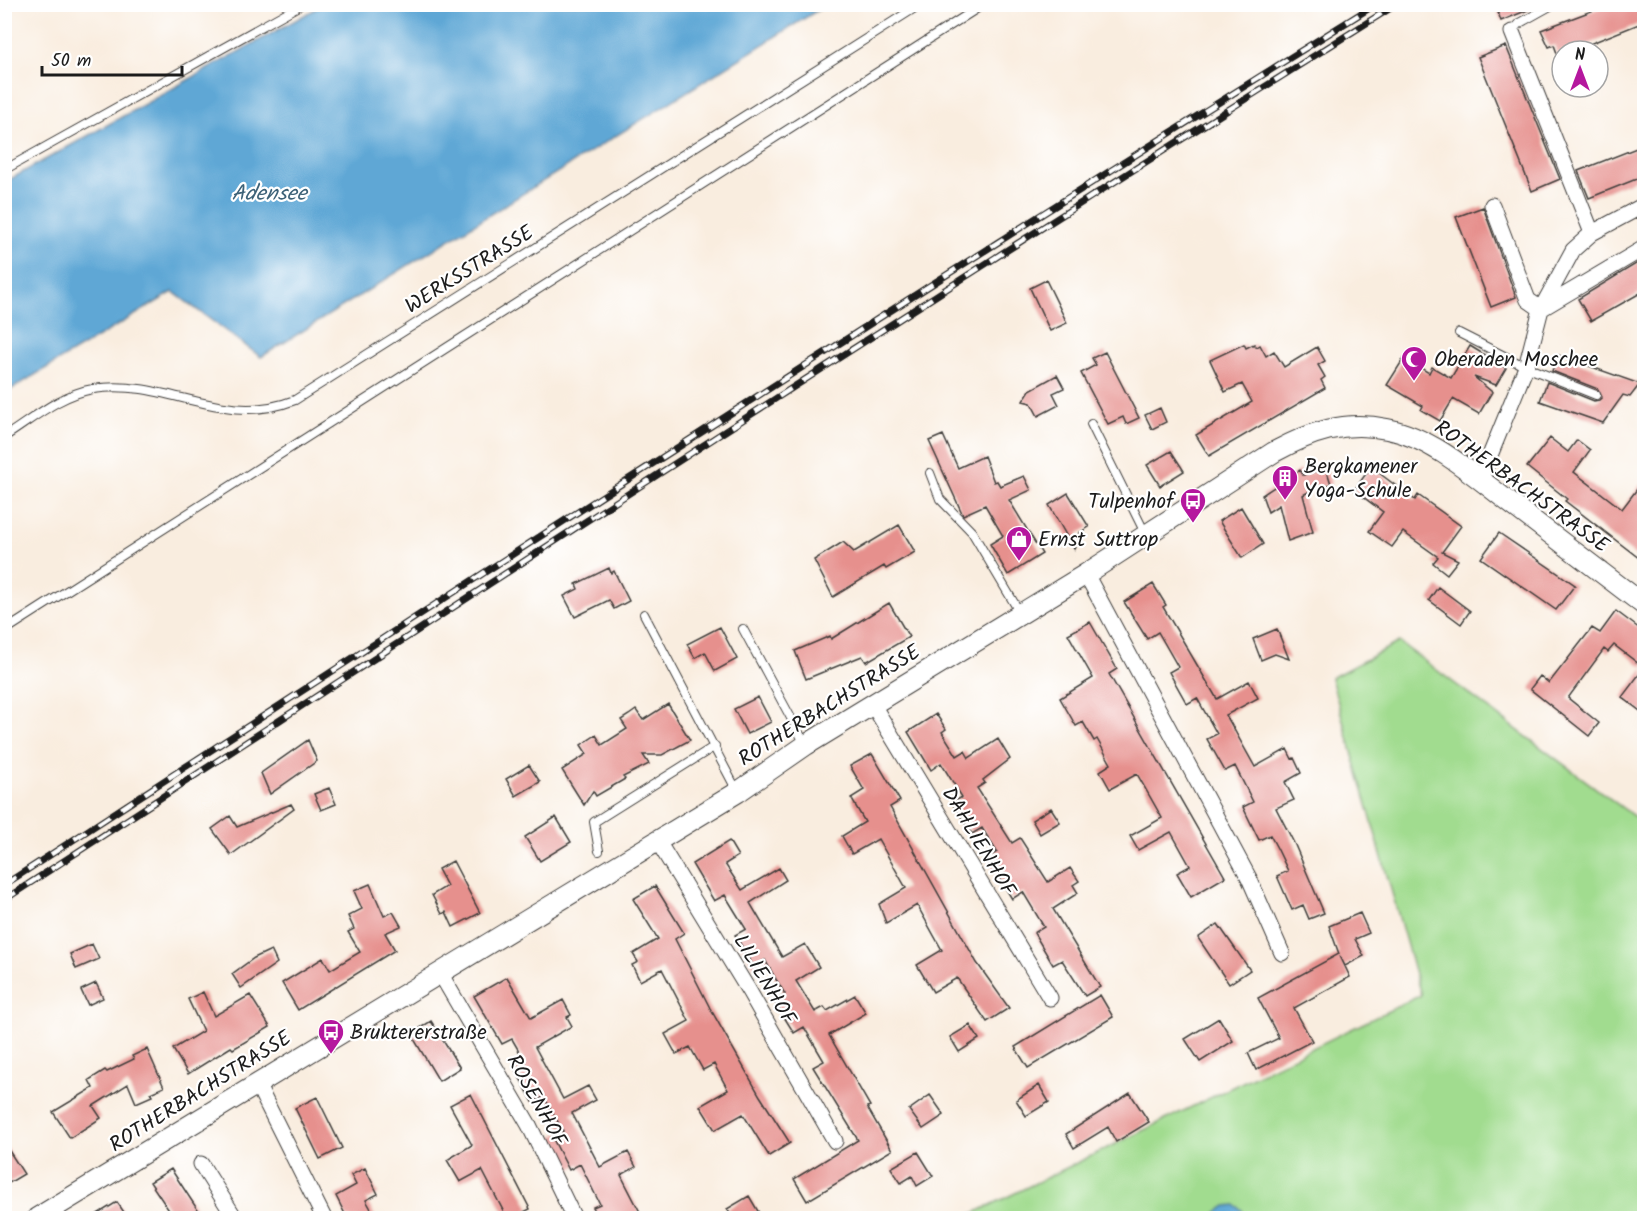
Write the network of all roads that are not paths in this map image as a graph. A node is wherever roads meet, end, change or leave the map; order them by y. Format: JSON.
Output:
{"nodes":[{"id":1,"x":302,"y":4,"type":"edge"},
{"id":2,"x":921,"y":4,"type":"edge"},
{"id":3,"x":984,"y":4,"type":"edge"},
{"id":4,"x":1554,"y":4,"type":"edge"},
{"id":5,"x":1512,"y":32,"type":"joint"},
{"id":6,"x":4,"y":170,"type":"edge"},
{"id":7,"x":1492,"y":205,"type":"dead end"},
{"id":8,"x":1644,"y":205,"type":"edge"},
{"id":9,"x":1592,"y":233,"type":"junction"},
{"id":10,"x":1644,"y":248,"type":"edge"},
{"id":11,"x":1541,"y":309,"type":"junction"},
{"id":12,"x":1459,"y":333,"type":"dead end"},
{"id":13,"x":1526,"y":367,"type":"junction"},
{"id":14,"x":1596,"y":395,"type":"dead end"},
{"id":15,"x":1090,"y":424,"type":"dead end"},
{"id":16,"x":4,"y":437,"type":"edge"},
{"id":17,"x":930,"y":473,"type":"dead end"},
{"id":18,"x":1480,"y":480,"type":"junction"},
{"id":19,"x":1146,"y":534,"type":"junction"},
{"id":20,"x":1086,"y":574,"type":"junction"},
{"id":21,"x":1644,"y":606,"type":"edge"},
{"id":22,"x":644,"y":614,"type":"dead end"},
{"id":23,"x":1021,"y":614,"type":"junction"},
{"id":24,"x":743,"y":629,"type":"dead end"},
{"id":25,"x":4,"y":631,"type":"edge"},
{"id":26,"x":873,"y":705,"type":"junction"},
{"id":27,"x":806,"y":745,"type":"junction"},
{"id":28,"x":715,"y":746,"type":"junction"},
{"id":29,"x":738,"y":792,"type":"junction"},
{"id":30,"x":657,"y":840,"type":"junction"},
{"id":31,"x":599,"y":851,"type":"dead end"},
{"id":32,"x":1282,"y":953,"type":"dead end"},
{"id":33,"x":440,"y":973,"type":"junction"},
{"id":34,"x":1050,"y":998,"type":"dead end"},
{"id":35,"x":257,"y":1084,"type":"junction"},
{"id":36,"x":835,"y":1141,"type":"dead end"},
{"id":37,"x":201,"y":1164,"type":"dead end"},
{"id":38,"x":37,"y":1218,"type":"edge"},
{"id":39,"x":235,"y":1218,"type":"edge"},
{"id":40,"x":324,"y":1218,"type":"edge"},
{"id":41,"x":574,"y":1218,"type":"edge"}],
"edges":[{"from":1,"to":6,"type":"lane"},
{"from":2,"to":16,"type":"lane","name":"WERKSSTRASSE"},
{"from":3,"to":25,"type":"lane"},
{"from":4,"to":5,"type":"lane"},
{"from":5,"to":9,"type":"street"},
{"from":7,"to":11,"type":"street"},
{"from":8,"to":9,"type":"street"},
{"from":9,"to":11,"type":"street"},
{"from":10,"to":11,"type":"street"},
{"from":11,"to":13,"type":"street"},
{"from":12,"to":13,"type":"lane"},
{"from":13,"to":14,"type":"lane"},
{"from":13,"to":18,"type":"street"},
{"from":15,"to":19,"type":"lane"},
{"from":17,"to":23,"type":"lane"},
{"from":18,"to":19,"type":"street","name":"ROTHERBACHSTRASSE"},
{"from":18,"to":21,"type":"street","name":"ROTHERBACHSTRASSE"},
{"from":19,"to":20,"type":"street","name":"ROTHERBACHSTRASSE"},
{"from":20,"to":23,"type":"street","name":"ROTHERBACHSTRASSE"},
{"from":20,"to":32,"type":"street"},
{"from":22,"to":28,"type":"lane"},
{"from":23,"to":26,"type":"street","name":"ROTHERBACHSTRASSE"},
{"from":24,"to":27,"type":"lane"},
{"from":26,"to":27,"type":"street","name":"ROTHERBACHSTRASSE"},
{"from":26,"to":34,"type":"street","name":"DAHLIENHOF"},
{"from":27,"to":29,"type":"street","name":"ROTHERBACHSTRASSE"},
{"from":28,"to":29,"type":"lane"},
{"from":28,"to":31,"type":"lane"},
{"from":29,"to":30,"type":"street","name":"ROTHERBACHSTRASSE"},
{"from":30,"to":33,"type":"street","name":"ROTHERBACHSTRASSE"},
{"from":30,"to":36,"type":"street","name":"LILIENHOF"},
{"from":33,"to":35,"type":"street","name":"ROTHERBACHSTRASSE"},
{"from":33,"to":41,"type":"street","name":"ROSENHOF"},
{"from":35,"to":38,"type":"street","name":"ROTHERBACHSTRASSE"},
{"from":35,"to":40,"type":"street"},
{"from":37,"to":39,"type":"street"}]}
